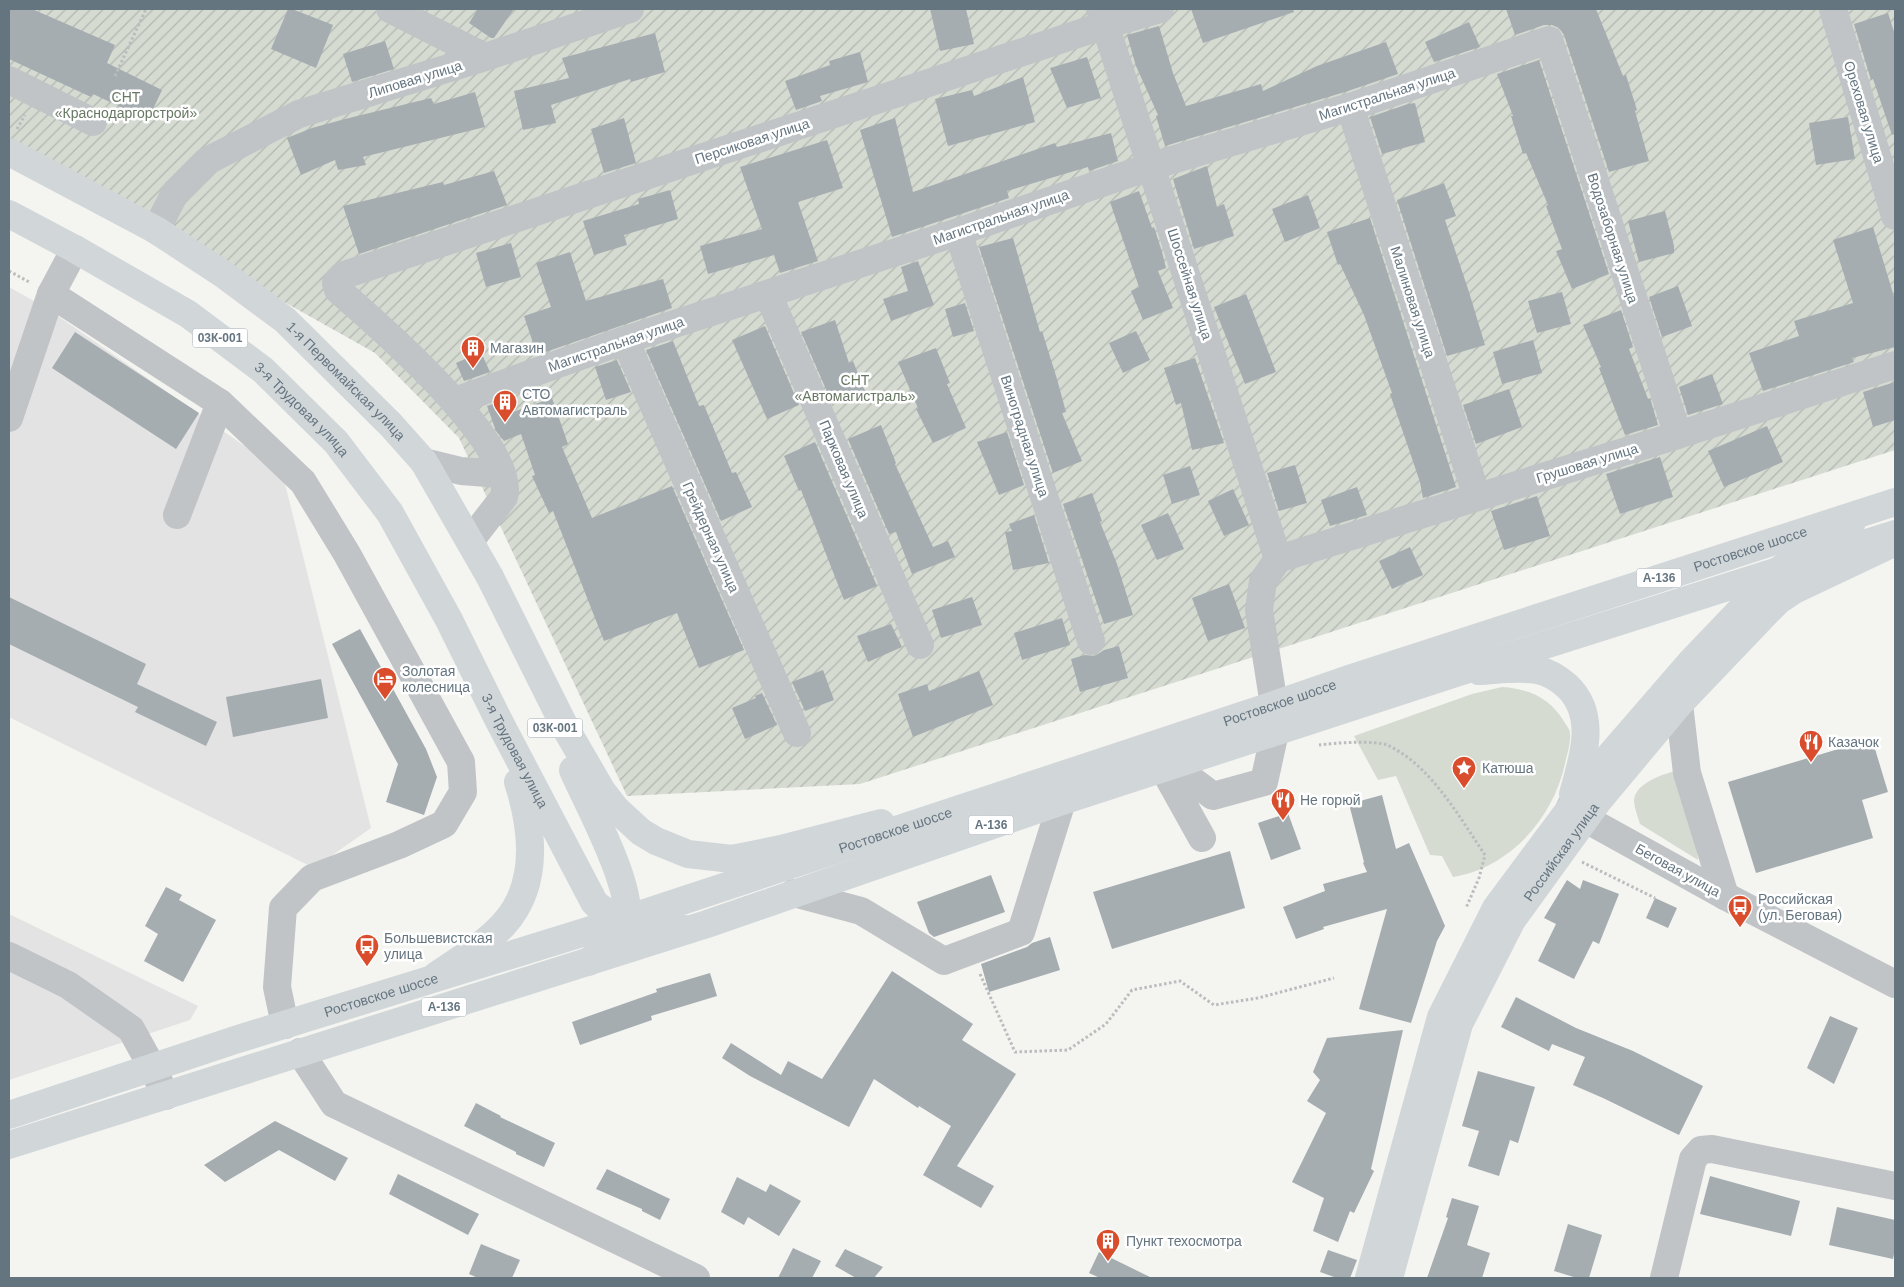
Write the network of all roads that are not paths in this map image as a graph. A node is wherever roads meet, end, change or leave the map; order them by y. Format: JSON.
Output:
{"nodes":[{"id":1,"x":390,"y":9,"type":"edge"},
{"id":2,"x":630,"y":9,"type":"edge"},
{"id":3,"x":1160,"y":9,"type":"edge"},
{"id":4,"x":1833,"y":9,"type":"edge"},
{"id":5,"x":1102,"y":17,"type":"edge"},
{"id":6,"x":1549,"y":40,"type":"joint"},
{"id":7,"x":485,"y":57,"type":"junction"},
{"id":8,"x":9,"y":80,"type":"edge"},
{"id":9,"x":1350,"y":107,"type":"junction"},
{"id":10,"x":93,"y":122,"type":"dead end"},
{"id":11,"x":9,"y":152,"type":"edge"},
{"id":12,"x":1152,"y":166,"type":"junction"},
{"id":13,"x":9,"y":214,"type":"edge"},
{"id":14,"x":1895,"y":216,"type":"edge"},
{"id":15,"x":156,"y":230,"type":"junction"},
{"id":16,"x":958,"y":232,"type":"junction"},
{"id":17,"x":75,"y":249,"type":"junction"},
{"id":18,"x":51,"y":294,"type":"junction"},
{"id":19,"x":768,"y":294,"type":"junction"},
{"id":20,"x":624,"y":340,"type":"junction"},
{"id":21,"x":1895,"y":365,"type":"edge"},
{"id":22,"x":455,"y":401,"type":"junction"},
{"id":23,"x":220,"y":403,"type":"junction"},
{"id":24,"x":9,"y":418,"type":"edge"},
{"id":25,"x":1678,"y":435,"type":"junction"},
{"id":26,"x":424,"y":462,"type":"junction"},
{"id":27,"x":501,"y":474,"type":"junction"},
{"id":28,"x":1476,"y":497,"type":"junction"},
{"id":29,"x":1884,"y":506,"type":"edge"},
{"id":30,"x":177,"y":515,"type":"dead end"},
{"id":31,"x":1895,"y":534,"type":"edge"},
{"id":32,"x":470,"y":541,"type":"junction"},
{"id":33,"x":1895,"y":542,"type":"edge"},
{"id":34,"x":1278,"y":559,"type":"junction"},
{"id":35,"x":1778,"y":571,"type":"junction"},
{"id":36,"x":490,"y":577,"type":"junction"},
{"id":37,"x":1091,"y":640,"type":"dead end"},
{"id":38,"x":920,"y":645,"type":"dead end"},
{"id":39,"x":1456,"y":673,"type":"junction"},
{"id":40,"x":1678,"y":704,"type":"junction"},
{"id":41,"x":1274,"y":705,"type":"junction"},
{"id":42,"x":499,"y":721,"type":"junction"},
{"id":43,"x":1275,"y":732,"type":"junction"},
{"id":44,"x":797,"y":733,"type":"dead end"},
{"id":45,"x":1167,"y":767,"type":"junction"},
{"id":46,"x":1038,"y":783,"type":"junction"},
{"id":47,"x":1062,"y":801,"type":"junction"},
{"id":48,"x":1577,"y":812,"type":"junction"},
{"id":49,"x":1202,"y":838,"type":"dead end"},
{"id":50,"x":732,"y":859,"type":"joint"},
{"id":51,"x":794,"y":893,"type":"junction"},
{"id":52,"x":1725,"y":896,"type":"junction"},
{"id":53,"x":627,"y":919,"type":"junction"},
{"id":54,"x":685,"y":929,"type":"junction"},
{"id":55,"x":9,"y":956,"type":"edge"},
{"id":56,"x":588,"y":962,"type":"junction"},
{"id":57,"x":430,"y":980,"type":"junction"},
{"id":58,"x":1895,"y":984,"type":"edge"},
{"id":59,"x":285,"y":1025,"type":"junction"},
{"id":60,"x":300,"y":1052,"type":"junction"},
{"id":61,"x":152,"y":1068,"type":"junction"},
{"id":62,"x":166,"y":1096,"type":"junction"},
{"id":63,"x":9,"y":1115,"type":"edge"},
{"id":64,"x":9,"y":1145,"type":"edge"},
{"id":65,"x":1895,"y":1186,"type":"edge"},
{"id":66,"x":696,"y":1278,"type":"edge"},
{"id":67,"x":1369,"y":1278,"type":"edge"},
{"id":68,"x":1389,"y":1278,"type":"edge"},
{"id":69,"x":1664,"y":1278,"type":"edge"}],
"edges":[{"from":1,"to":7,"type":"street"},
{"from":2,"to":7,"type":"street","name":"Липовая улица"},
{"from":3,"to":5,"type":"street","name":"Персиковая улица"},
{"from":4,"to":14,"type":"street","name":"Ореховая улица"},
{"from":5,"to":12,"type":"street","name":"Шоссейная улица"},
{"from":5,"to":22,"type":"street","name":"Персиковая улица"},
{"from":6,"to":9,"type":"street","name":"Магистральная улица"},
{"from":6,"to":25,"type":"street","name":"Водозаборная улица"},
{"from":7,"to":15,"type":"street","name":"Липовая улица"},
{"from":8,"to":10,"type":"street"},
{"from":9,"to":12,"type":"street","name":"Магистральная улица"},
{"from":9,"to":28,"type":"street","name":"Малиновая улица"},
{"from":11,"to":15,"type":"main road","number":"03К-001"},
{"from":12,"to":16,"type":"street","name":"Магистральная улица"},
{"from":12,"to":34,"type":"street","name":"Шоссейная улица"},
{"from":13,"to":17,"type":"main road","name":"3-я Трудовая улица","number":"03К-001"},
{"from":15,"to":26,"type":"main road","name":"1-я Первомайская улица","number":"03К-001"},
{"from":16,"to":19,"type":"street","name":"Магистральная улица"},
{"from":16,"to":37,"type":"street","name":"Виноградная улица"},
{"from":17,"to":18,"type":"street"},
{"from":17,"to":42,"type":"main road","name":"3-я Трудовая улица","number":"03К-001"},
{"from":18,"to":23,"type":"street"},
{"from":18,"to":24,"type":"street"},
{"from":19,"to":20,"type":"street","name":"Магистральная улица"},
{"from":19,"to":38,"type":"street","name":"Парковая улица"},
{"from":20,"to":22,"type":"street","name":"Магистральная улица"},
{"from":20,"to":44,"type":"street","name":"Грейдерная улица"},
{"from":21,"to":25,"type":"street","name":"Грушовая улица"},
{"from":22,"to":27,"type":"street"},
{"from":23,"to":30,"type":"street"},
{"from":23,"to":59,"type":"street"},
{"from":25,"to":28,"type":"street","name":"Грушовая улица"},
{"from":26,"to":27,"type":"street"},
{"from":26,"to":32,"type":"main road","name":"1-я Первомайская улица","number":"03К-001"},
{"from":27,"to":32,"type":"street"},
{"from":28,"to":34,"type":"street","name":"Грушовая улица"},
{"from":29,"to":35,"type":"main road","number":"А-136"},
{"from":29,"to":41,"type":"main road","name":"Ростовское шоссе","number":"А-136"},
{"from":31,"to":35,"type":"main road","name":"Ростовское шоссе","number":"А-136"},
{"from":32,"to":36,"type":"main road","name":"1-я Первомайская улица","number":"03К-001"},
{"from":33,"to":40,"type":"main road","name":"Российская улица"},
{"from":34,"to":41,"type":"street"},
{"from":35,"to":39,"type":"main road","name":"Ростовское шоссе","number":"А-136"},
{"from":35,"to":48,"type":"main road","name":"Российская улица","number":"А-136"},
{"from":36,"to":50,"type":"main road","number":"03К-001"},
{"from":36,"to":53,"type":"main road","number":"03К-001"},
{"from":39,"to":43,"type":"main road","name":"Ростовское шоссе","number":"А-136"},
{"from":39,"to":48,"type":"main road","number":"А-136"},
{"from":40,"to":48,"type":"main road","name":"Российская улица"},
{"from":40,"to":52,"type":"street"},
{"from":41,"to":46,"type":"main road","name":"Ростовское шоссе","number":"А-136"},
{"from":42,"to":53,"type":"main road","name":"3-я Трудовая улица","number":"03К-001"},
{"from":42,"to":57,"type":"main road","number":"03К-001"},
{"from":43,"to":45,"type":"main road","name":"Ростовское шоссе","number":"А-136"},
{"from":43,"to":45,"type":"street"},
{"from":45,"to":47,"type":"main road","name":"Ростовское шоссе","number":"А-136"},
{"from":45,"to":49,"type":"street"},
{"from":46,"to":50,"type":"main road","number":"А-136"},
{"from":46,"to":53,"type":"main road","name":"Ростовское шоссе","number":"А-136"},
{"from":47,"to":51,"type":"main road","name":"Ростовское шоссе","number":"А-136"},
{"from":47,"to":51,"type":"street"},
{"from":48,"to":52,"type":"street","name":"Беговая улица"},
{"from":48,"to":67,"type":"main road","name":"Российская улица"},
{"from":48,"to":68,"type":"main road","name":"Российская улица"},
{"from":51,"to":54,"type":"main road","name":"Ростовское шоссе","number":"А-136"},
{"from":52,"to":58,"type":"street","name":"Беговая улица"},
{"from":53,"to":54,"type":"main road","number":"А-136"},
{"from":53,"to":56,"type":"main road","number":"А-136"},
{"from":53,"to":57,"type":"main road","name":"Ростовское шоссе","number":"А-136"},
{"from":54,"to":56,"type":"main road","name":"Ростовское шоссе","number":"А-136"},
{"from":55,"to":61,"type":"street"},
{"from":56,"to":60,"type":"main road","name":"Ростовское шоссе","number":"А-136"},
{"from":57,"to":59,"type":"main road","name":"Ростовское шоссе","number":"А-136"},
{"from":59,"to":61,"type":"main road","name":"Ростовское шоссе","number":"А-136"},
{"from":60,"to":62,"type":"main road","name":"Ростовское шоссе","number":"А-136"},
{"from":60,"to":66,"type":"street"},
{"from":61,"to":62,"type":"street"},
{"from":61,"to":63,"type":"main road","name":"Ростовское шоссе","number":"А-136"},
{"from":62,"to":64,"type":"main road","name":"Ростовское шоссе","number":"А-136"},
{"from":65,"to":69,"type":"street"}]}
